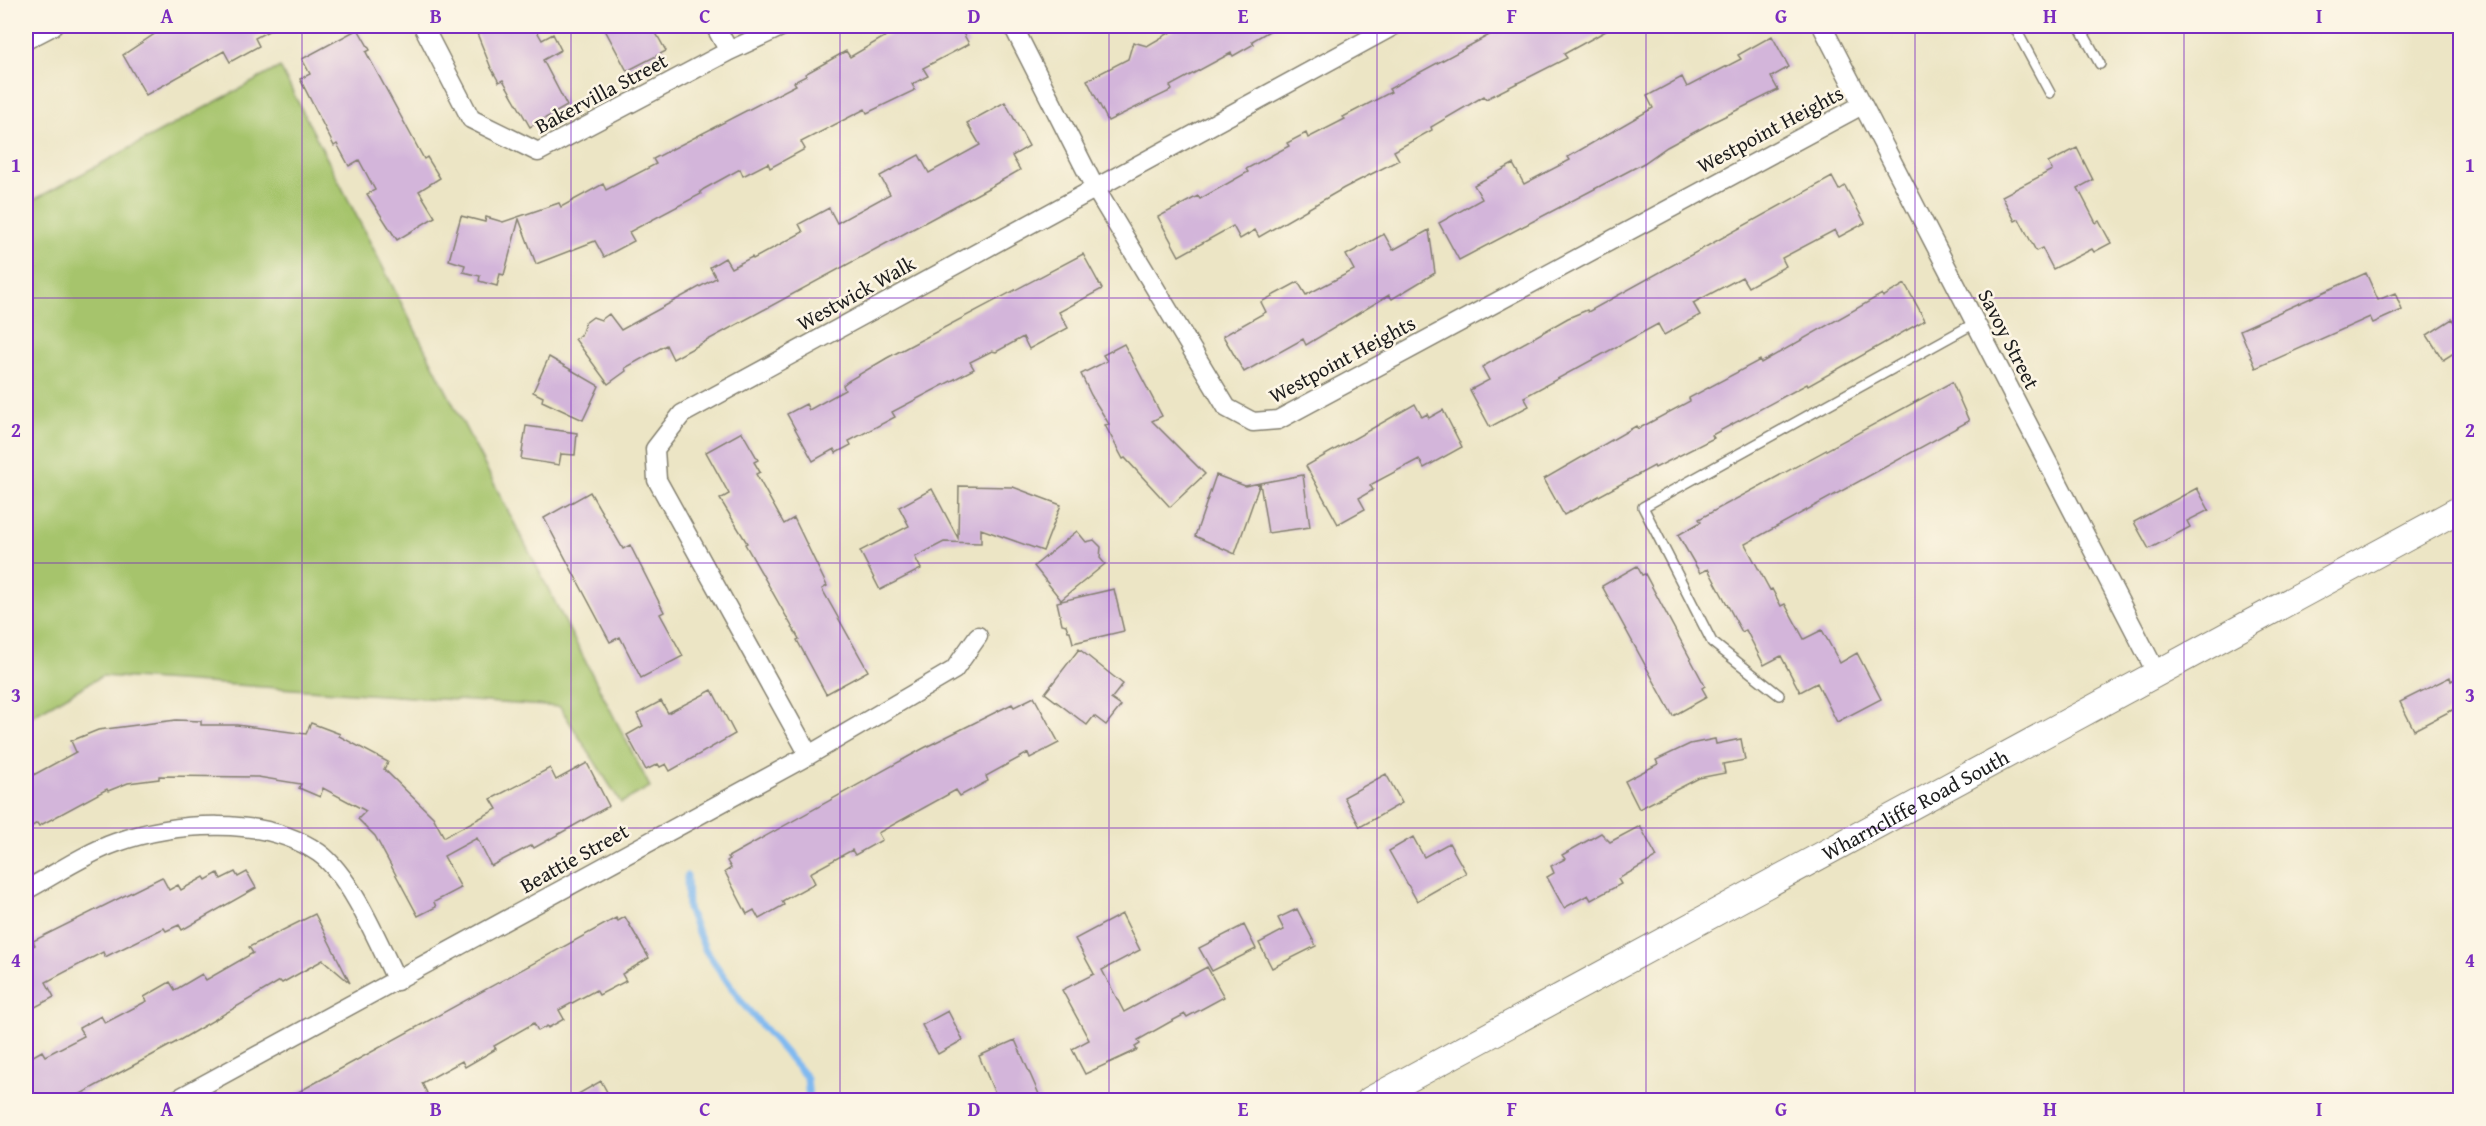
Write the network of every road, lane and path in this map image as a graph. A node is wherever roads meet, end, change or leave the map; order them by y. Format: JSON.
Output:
{"nodes":[{"id":1,"x":53,"y":26,"type":"edge"},
{"id":2,"x":423,"y":26,"type":"edge"},
{"id":3,"x":715,"y":26,"type":"edge"},
{"id":4,"x":783,"y":26,"type":"edge"},
{"id":5,"x":1013,"y":26,"type":"edge"},
{"id":6,"x":1393,"y":26,"type":"edge"},
{"id":7,"x":1822,"y":26,"type":"edge"},
{"id":8,"x":2014,"y":26,"type":"edge"},
{"id":9,"x":2079,"y":26,"type":"edge"},
{"id":10,"x":26,"y":40,"type":"edge"},
{"id":11,"x":729,"y":51,"type":"junction"},
{"id":12,"x":2100,"y":64,"type":"dead end"},
{"id":13,"x":2050,"y":93,"type":"dead end"},
{"id":14,"x":1862,"y":105,"type":"junction"},
{"id":15,"x":1095,"y":188,"type":"junction"},
{"id":16,"x":1975,"y":323,"type":"junction"},
{"id":17,"x":2460,"y":509,"type":"edge"},
{"id":18,"x":978,"y":636,"type":"dead end"},
{"id":19,"x":2156,"y":672,"type":"junction"},
{"id":20,"x":1779,"y":695,"type":"dead end"},
{"id":21,"x":809,"y":755,"type":"junction"},
{"id":22,"x":26,"y":890,"type":"edge"},
{"id":23,"x":398,"y":981,"type":"junction"},
{"id":24,"x":176,"y":1101,"type":"edge"},
{"id":25,"x":1370,"y":1101,"type":"edge"}],
"edges":[{"from":1,"to":10,"type":"street"},
{"from":2,"to":11,"type":"street","name":"Bakervilla Street"},
{"from":3,"to":11,"type":"street"},
{"from":4,"to":11,"type":"street","name":"Bakervilla Street"},
{"from":5,"to":15,"type":"street","name":"Westpoint Heights"},
{"from":6,"to":15,"type":"street","name":"Westwick Walk"},
{"from":7,"to":14,"type":"street","name":"Savoy Street"},
{"from":8,"to":13,"type":"lane"},
{"from":9,"to":12,"type":"lane"},
{"from":14,"to":15,"type":"street","name":"Westpoint Heights"},
{"from":14,"to":16,"type":"street","name":"Savoy Street"},
{"from":15,"to":21,"type":"street","name":"Westwick Walk"},
{"from":16,"to":19,"type":"street","name":"Savoy Street"},
{"from":16,"to":20,"type":"lane"},
{"from":17,"to":19,"type":"main road","name":"Wharncliffe Road South"},
{"from":18,"to":21,"type":"street","name":"Beattie Street"},
{"from":19,"to":25,"type":"main road","name":"Wharncliffe Road South"},
{"from":21,"to":23,"type":"street","name":"Beattie Street"},
{"from":22,"to":23,"type":"street"},
{"from":23,"to":24,"type":"street","name":"Beattie Street"}]}
